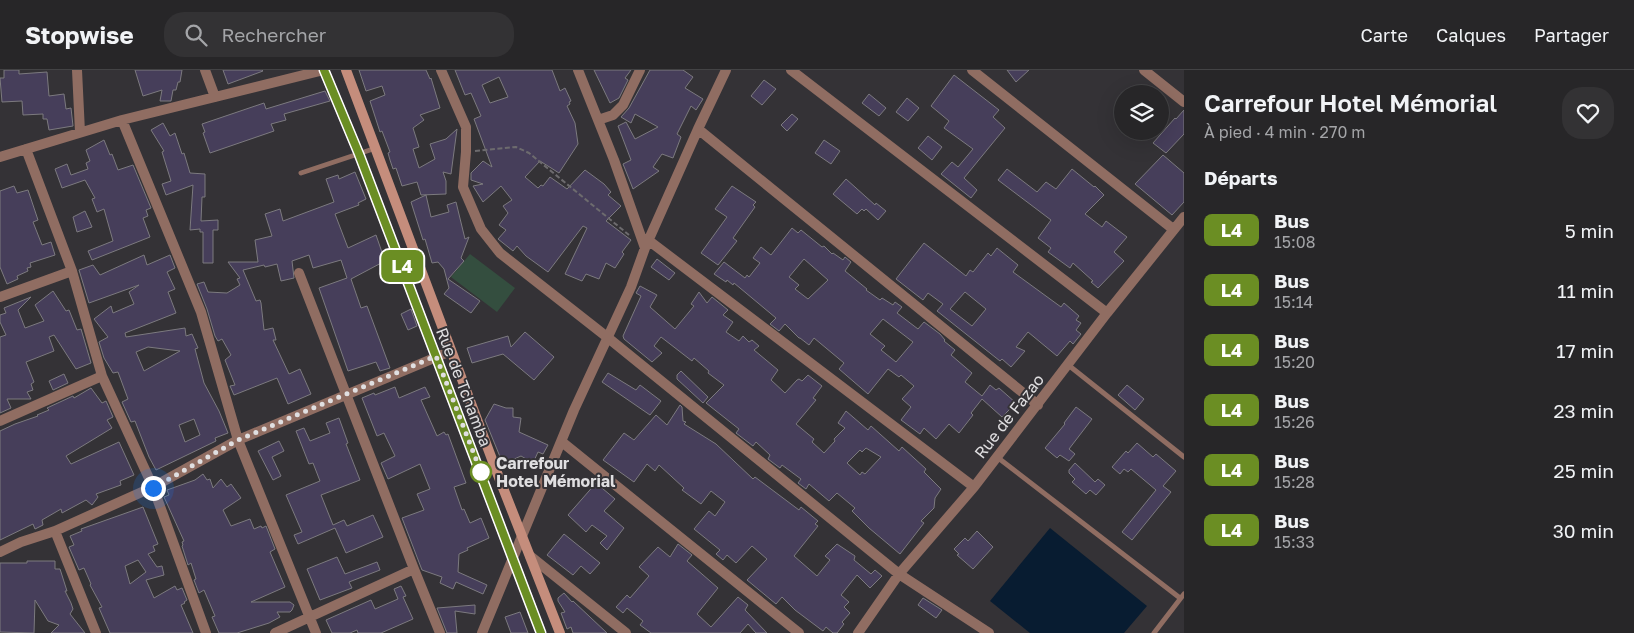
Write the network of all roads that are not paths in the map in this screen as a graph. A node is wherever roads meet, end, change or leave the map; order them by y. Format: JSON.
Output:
{"nodes":[{"id":1,"x":77,"y":70,"type":"edge"},
{"id":2,"x":204,"y":70,"type":"edge"},
{"id":3,"x":324,"y":70,"type":"edge"},
{"id":4,"x":346,"y":70,"type":"edge"},
{"id":5,"x":441,"y":70,"type":"edge"},
{"id":6,"x":578,"y":70,"type":"edge"},
{"id":7,"x":640,"y":70,"type":"edge"},
{"id":8,"x":726,"y":70,"type":"edge"},
{"id":9,"x":791,"y":70,"type":"edge"},
{"id":10,"x":972,"y":70,"type":"edge"},
{"id":11,"x":1144,"y":70,"type":"edge"},
{"id":12,"x":214,"y":97,"type":"junction"},
{"id":13,"x":1184,"y":102,"type":"edge"},
{"id":14,"x":122,"y":120,"type":"junction"},
{"id":15,"x":598,"y":120,"type":"junction"},
{"id":16,"x":698,"y":129,"type":"junction"},
{"id":17,"x":80,"y":132,"type":"junction"},
{"id":18,"x":376,"y":148,"type":"junction"},
{"id":19,"x":26,"y":149,"type":"junction"},
{"id":20,"x":359,"y":154,"type":"junction"},
{"id":21,"x":0,"y":157,"type":"edge"},
{"id":22,"x":301,"y":173,"type":"dead end"},
{"id":23,"x":1184,"y":217,"type":"edge"},
{"id":24,"x":1173,"y":229,"type":"junction"},
{"id":25,"x":647,"y":244,"type":"junction"},
{"id":26,"x":72,"y":271,"type":"junction"},
{"id":27,"x":299,"y":273,"type":"dead end"},
{"id":28,"x":0,"y":297,"type":"edge"},
{"id":29,"x":1107,"y":313,"type":"junction"},
{"id":30,"x":607,"y":337,"type":"junction"},
{"id":31,"x":451,"y":351,"type":"junction"},
{"id":32,"x":436,"y":356,"type":"junction"},
{"id":33,"x":1067,"y":364,"type":"junction"},
{"id":34,"x":102,"y":376,"type":"junction"},
{"id":35,"x":345,"y":394,"type":"junction"},
{"id":36,"x":1038,"y":405,"type":"junction"},
{"id":37,"x":0,"y":421,"type":"edge"},
{"id":38,"x":238,"y":440,"type":"junction"},
{"id":39,"x":562,"y":442,"type":"junction"},
{"id":40,"x":996,"y":457,"type":"junction"},
{"id":41,"x":1184,"y":457,"type":"edge"},
{"id":42,"x":974,"y":487,"type":"junction"},
{"id":43,"x":153,"y":488,"type":"junction"},
{"id":44,"x":55,"y":531,"type":"junction"},
{"id":45,"x":522,"y":536,"type":"junction"},
{"id":46,"x":0,"y":552,"type":"edge"},
{"id":47,"x":513,"y":556,"type":"junction"},
{"id":48,"x":530,"y":556,"type":"junction"},
{"id":49,"x":414,"y":569,"type":"junction"},
{"id":50,"x":899,"y":574,"type":"junction"},
{"id":51,"x":1182,"y":596,"type":"edge"},
{"id":52,"x":310,"y":618,"type":"junction"},
{"id":53,"x":96,"y":633,"type":"edge"},
{"id":54,"x":206,"y":633,"type":"edge"},
{"id":55,"x":275,"y":633,"type":"edge"},
{"id":56,"x":316,"y":633,"type":"edge"},
{"id":57,"x":440,"y":633,"type":"edge"},
{"id":58,"x":482,"y":633,"type":"edge"},
{"id":59,"x":541,"y":633,"type":"edge"},
{"id":60,"x":560,"y":633,"type":"edge"},
{"id":61,"x":626,"y":633,"type":"edge"},
{"id":62,"x":799,"y":633,"type":"edge"},
{"id":63,"x":858,"y":633,"type":"edge"},
{"id":64,"x":988,"y":633,"type":"edge"},
{"id":65,"x":1154,"y":633,"type":"edge"}],
"edges":[{"from":1,"to":17,"type":"street"},
{"from":2,"to":12,"type":"street"},
{"from":3,"to":12,"type":"street"},
{"from":3,"to":20,"type":"street","name":"Rue de Tchamba"},
{"from":4,"to":18,"type":"street","name":"Rue de Tchamba"},
{"from":5,"to":30,"type":"street"},
{"from":6,"to":15,"type":"street"},
{"from":7,"to":15,"type":"street"},
{"from":8,"to":16,"type":"street"},
{"from":9,"to":29,"type":"street"},
{"from":10,"to":24,"type":"street"},
{"from":11,"to":13,"type":"street"},
{"from":12,"to":14,"type":"street"},
{"from":14,"to":17,"type":"street"},
{"from":14,"to":38,"type":"street"},
{"from":15,"to":25,"type":"street"},
{"from":16,"to":25,"type":"street"},
{"from":16,"to":36,"type":"street"},
{"from":17,"to":19,"type":"street"},
{"from":18,"to":20,"type":"lane"},
{"from":18,"to":31,"type":"street","name":"Rue de Tchamba"},
{"from":19,"to":21,"type":"street"},
{"from":19,"to":26,"type":"street"},
{"from":20,"to":22,"type":"lane"},
{"from":20,"to":32,"type":"street","name":"Rue de Tchamba"},
{"from":23,"to":24,"type":"street","name":"Rue de Fazao"},
{"from":24,"to":29,"type":"street","name":"Rue de Fazao"},
{"from":25,"to":30,"type":"street"},
{"from":25,"to":42,"type":"street"},
{"from":26,"to":28,"type":"street"},
{"from":26,"to":34,"type":"street"},
{"from":27,"to":35,"type":"street"},
{"from":29,"to":33,"type":"street","name":"Rue de Fazao"},
{"from":30,"to":39,"type":"street"},
{"from":30,"to":50,"type":"street"},
{"from":31,"to":32,"type":"street"},
{"from":31,"to":45,"type":"street","name":"Rue de Tchamba"},
{"from":32,"to":35,"type":"street"},
{"from":32,"to":47,"type":"street","name":"Rue de Tchamba"},
{"from":33,"to":36,"type":"street","name":"Rue de Fazao"},
{"from":33,"to":41,"type":"lane"},
{"from":34,"to":37,"type":"street"},
{"from":34,"to":43,"type":"street"},
{"from":35,"to":38,"type":"street"},
{"from":35,"to":49,"type":"street"},
{"from":36,"to":40,"type":"street","name":"Rue de Fazao"},
{"from":38,"to":43,"type":"street"},
{"from":38,"to":52,"type":"street"},
{"from":39,"to":45,"type":"street"},
{"from":39,"to":62,"type":"street"},
{"from":40,"to":42,"type":"street","name":"Rue de Fazao"},
{"from":40,"to":51,"type":"lane"},
{"from":42,"to":50,"type":"street","name":"Rue de Fazao"},
{"from":43,"to":44,"type":"street"},
{"from":43,"to":54,"type":"street"},
{"from":44,"to":46,"type":"street"},
{"from":44,"to":53,"type":"street"},
{"from":45,"to":47,"type":"street"},
{"from":45,"to":48,"type":"street","name":"Rue de Tchamba"},
{"from":47,"to":58,"type":"street"},
{"from":47,"to":59,"type":"street","name":"Rue de Tchamba"},
{"from":48,"to":60,"type":"street","name":"Rue de Tchamba"},
{"from":48,"to":61,"type":"street"},
{"from":49,"to":52,"type":"street"},
{"from":49,"to":57,"type":"street"},
{"from":50,"to":63,"type":"street","name":"Rue de Fazao"},
{"from":50,"to":64,"type":"street"},
{"from":51,"to":65,"type":"lane"},
{"from":52,"to":55,"type":"street"},
{"from":52,"to":56,"type":"street"}]}
